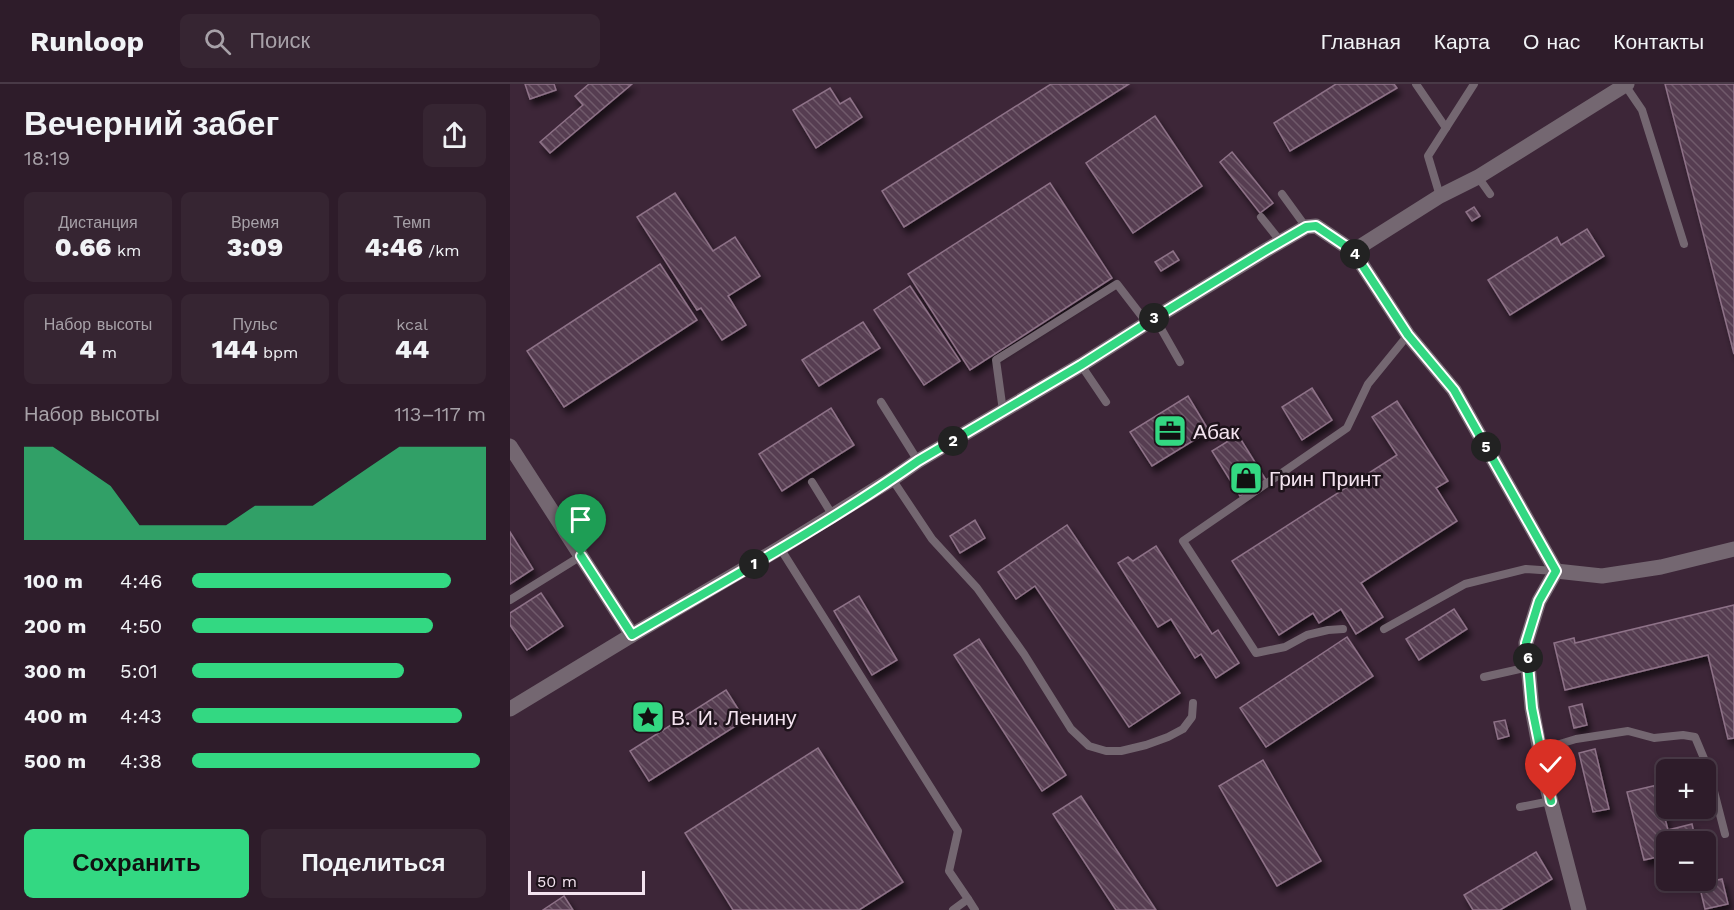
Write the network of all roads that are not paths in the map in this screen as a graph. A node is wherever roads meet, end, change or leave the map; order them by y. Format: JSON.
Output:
{"nodes":[{"id":1,"x":1416,"y":84,"type":"edge"},
{"id":2,"x":1474,"y":84,"type":"edge"},
{"id":3,"x":1626,"y":85,"type":"edge"},
{"id":4,"x":1446,"y":128,"type":"junction"},
{"id":5,"x":1478,"y":177,"type":"junction"},
{"id":6,"x":1282,"y":194,"type":"dead end"},
{"id":7,"x":1490,"y":194,"type":"dead end"},
{"id":8,"x":1440,"y":196,"type":"junction"},
{"id":9,"x":1261,"y":218,"type":"dead end"},
{"id":10,"x":1306,"y":227,"type":"junction"},
{"id":11,"x":1281,"y":242,"type":"junction"},
{"id":12,"x":1683,"y":244,"type":"dead end"},
{"id":13,"x":1353,"y":251,"type":"junction"},
{"id":14,"x":1151,"y":320,"type":"junction"},
{"id":15,"x":1408,"y":335,"type":"junction"},
{"id":16,"x":1180,"y":362,"type":"dead end"},
{"id":17,"x":1081,"y":365,"type":"junction"},
{"id":18,"x":881,"y":402,"type":"dead end"},
{"id":19,"x":1106,"y":402,"type":"dead end"},
{"id":20,"x":1004,"y":411,"type":"junction"},
{"id":21,"x":510,"y":446,"type":"edge"},
{"id":22,"x":918,"y":461,"type":"junction"},
{"id":23,"x":892,"y":479,"type":"junction"},
{"id":24,"x":812,"y":482,"type":"dead end"},
{"id":25,"x":833,"y":516,"type":"junction"},
{"id":26,"x":780,"y":548,"type":"junction"},
{"id":27,"x":1734,"y":549,"type":"edge"},
{"id":28,"x":581,"y":556,"type":"junction"},
{"id":29,"x":1556,"y":571,"type":"junction"},
{"id":30,"x":510,"y":600,"type":"edge"},
{"id":31,"x":1384,"y":628,"type":"dead end"},
{"id":32,"x":1343,"y":629,"type":"dead end"},
{"id":33,"x":632,"y":635,"type":"junction"},
{"id":34,"x":1529,"y":667,"type":"junction"},
{"id":35,"x":1484,"y":677,"type":"dead end"},
{"id":36,"x":1193,"y":703,"type":"dead end"},
{"id":37,"x":510,"y":709,"type":"edge"},
{"id":38,"x":1540,"y":750,"type":"junction"},
{"id":39,"x":1551,"y":801,"type":"junction"},
{"id":40,"x":1520,"y":807,"type":"dead end"},
{"id":41,"x":1725,"y":834,"type":"dead end"},
{"id":42,"x":968,"y":899,"type":"junction"},
{"id":43,"x":952,"y":910,"type":"edge"},
{"id":44,"x":975,"y":910,"type":"edge"},
{"id":45,"x":1579,"y":910,"type":"edge"}],
"edges":[{"from":1,"to":4,"type":"lane"},
{"from":2,"to":4,"type":"lane"},
{"from":3,"to":5,"type":"street"},
{"from":3,"to":12,"type":"lane"},
{"from":4,"to":8,"type":"lane"},
{"from":5,"to":7,"type":"lane"},
{"from":5,"to":8,"type":"street"},
{"from":6,"to":10,"type":"lane"},
{"from":8,"to":13,"type":"street"},
{"from":9,"to":11,"type":"lane"},
{"from":10,"to":11,"type":"street"},
{"from":10,"to":13,"type":"street"},
{"from":11,"to":14,"type":"street"},
{"from":13,"to":15,"type":"street"},
{"from":14,"to":16,"type":"lane"},
{"from":14,"to":17,"type":"street"},
{"from":14,"to":20,"type":"lane"},
{"from":15,"to":29,"type":"street"},
{"from":15,"to":32,"type":"lane"},
{"from":17,"to":19,"type":"lane"},
{"from":17,"to":20,"type":"street"},
{"from":18,"to":22,"type":"lane"},
{"from":20,"to":22,"type":"street"},
{"from":21,"to":28,"type":"street"},
{"from":22,"to":23,"type":"street"},
{"from":23,"to":25,"type":"street"},
{"from":23,"to":36,"type":"lane"},
{"from":24,"to":25,"type":"lane"},
{"from":25,"to":26,"type":"street"},
{"from":26,"to":33,"type":"street"},
{"from":26,"to":42,"type":"lane"},
{"from":27,"to":29,"type":"street"},
{"from":28,"to":30,"type":"lane"},
{"from":28,"to":33,"type":"street"},
{"from":29,"to":31,"type":"lane"},
{"from":29,"to":34,"type":"street"},
{"from":33,"to":37,"type":"street"},
{"from":34,"to":35,"type":"lane"},
{"from":34,"to":38,"type":"street"},
{"from":38,"to":39,"type":"street"},
{"from":38,"to":41,"type":"lane"},
{"from":39,"to":40,"type":"lane"},
{"from":39,"to":45,"type":"street"},
{"from":42,"to":43,"type":"lane"},
{"from":42,"to":44,"type":"lane"}]}
